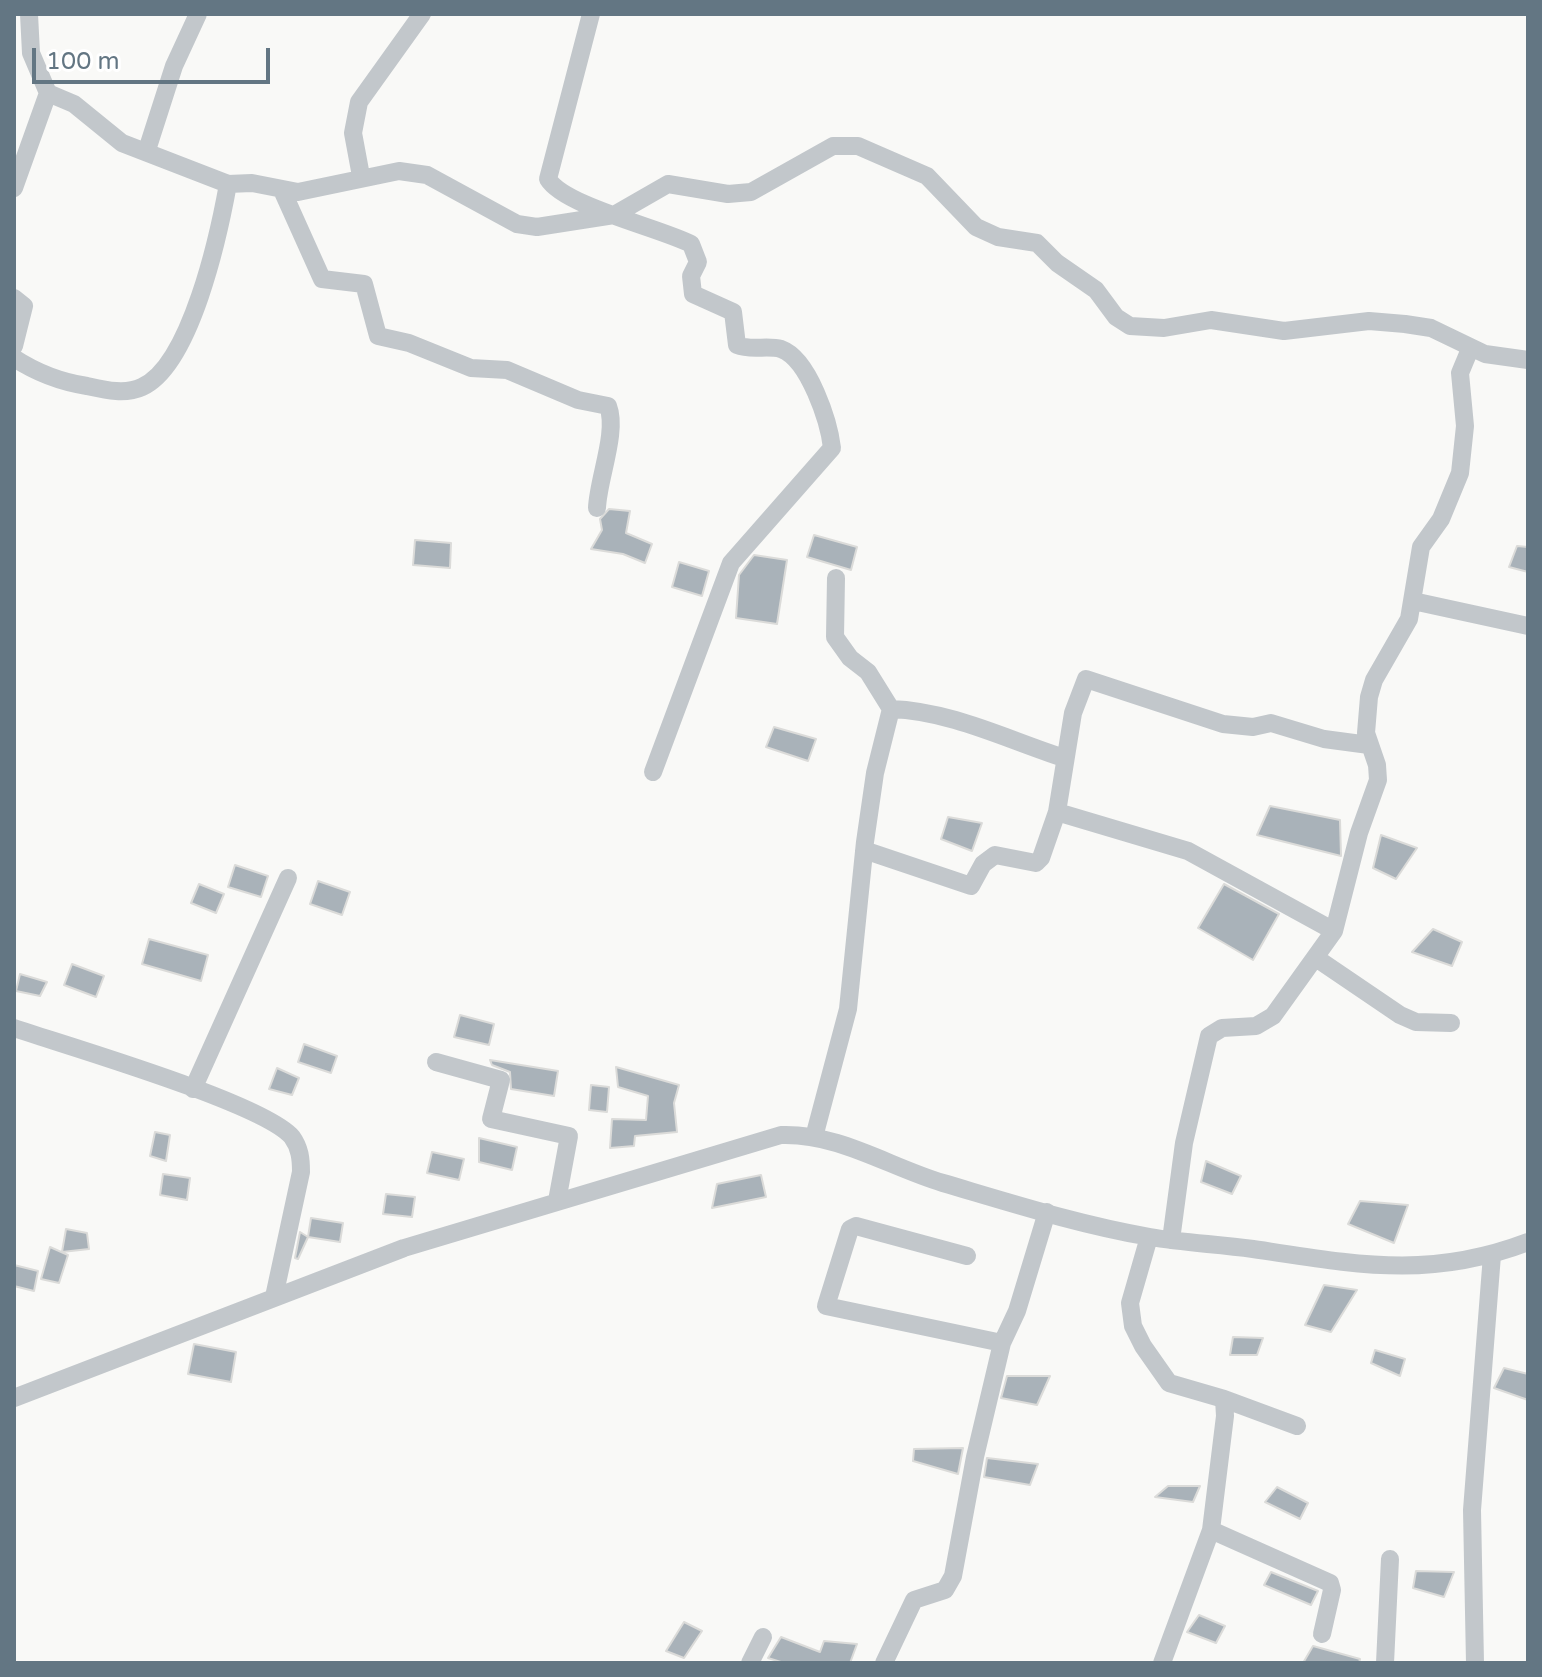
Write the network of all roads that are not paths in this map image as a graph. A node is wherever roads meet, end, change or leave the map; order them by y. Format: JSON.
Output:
{"nodes":[{"id":1,"x":29,"y":14,"type":"edge"},
{"id":2,"x":198,"y":14,"type":"edge"},
{"id":3,"x":422,"y":14,"type":"edge"},
{"id":4,"x":591,"y":14,"type":"edge"},
{"id":5,"x":48,"y":93,"type":"junction"},
{"id":6,"x":147,"y":150,"type":"junction"},
{"id":7,"x":361,"y":176,"type":"junction"},
{"id":8,"x":228,"y":184,"type":"junction"},
{"id":9,"x":14,"y":188,"type":"edge"},
{"id":10,"x":282,"y":190,"type":"junction"},
{"id":11,"x":614,"y":215,"type":"junction"},
{"id":12,"x":14,"y":298,"type":"edge"},
{"id":13,"x":14,"y":346,"type":"edge"},
{"id":14,"x":1470,"y":349,"type":"junction"},
{"id":15,"x":14,"y":358,"type":"edge"},
{"id":16,"x":1528,"y":360,"type":"edge"},
{"id":17,"x":597,"y":508,"type":"dead end"},
{"id":18,"x":836,"y":578,"type":"dead end"},
{"id":19,"x":1413,"y":601,"type":"junction"},
{"id":20,"x":1528,"y":626,"type":"edge"},
{"id":21,"x":891,"y":709,"type":"junction"},
{"id":22,"x":1369,"y":745,"type":"junction"},
{"id":23,"x":1064,"y":758,"type":"junction"},
{"id":24,"x":653,"y":772,"type":"dead end"},
{"id":25,"x":1057,"y":812,"type":"junction"},
{"id":26,"x":864,"y":850,"type":"junction"},
{"id":27,"x":288,"y":878,"type":"dead end"},
{"id":28,"x":1334,"y":931,"type":"junction"},
{"id":29,"x":1316,"y":958,"type":"junction"},
{"id":30,"x":1451,"y":1023,"type":"dead end"},
{"id":31,"x":14,"y":1028,"type":"edge"},
{"id":32,"x":436,"y":1062,"type":"dead end"},
{"id":33,"x":193,"y":1089,"type":"junction"},
{"id":34,"x":814,"y":1137,"type":"junction"},
{"id":35,"x":557,"y":1201,"type":"junction"},
{"id":36,"x":1047,"y":1212,"type":"junction"},
{"id":37,"x":1149,"y":1237,"type":"junction"},
{"id":38,"x":1171,"y":1240,"type":"junction"},
{"id":39,"x":1528,"y":1242,"type":"edge"},
{"id":40,"x":1492,"y":1255,"type":"junction"},
{"id":41,"x":967,"y":1256,"type":"dead end"},
{"id":42,"x":274,"y":1297,"type":"junction"},
{"id":43,"x":1002,"y":1343,"type":"junction"},
{"id":44,"x":14,"y":1398,"type":"edge"},
{"id":45,"x":1224,"y":1399,"type":"junction"},
{"id":46,"x":1297,"y":1426,"type":"dead end"},
{"id":47,"x":1211,"y":1530,"type":"junction"},
{"id":48,"x":1390,"y":1559,"type":"dead end"},
{"id":49,"x":1322,"y":1634,"type":"dead end"},
{"id":50,"x":763,"y":1637,"type":"dead end"},
{"id":51,"x":750,"y":1663,"type":"edge"},
{"id":52,"x":884,"y":1663,"type":"edge"},
{"id":53,"x":1162,"y":1663,"type":"edge"},
{"id":54,"x":1385,"y":1663,"type":"edge"},
{"id":55,"x":1475,"y":1663,"type":"edge"}],
"edges":[{"from":1,"to":5,"type":"street"},
{"from":2,"to":6,"type":"street"},
{"from":3,"to":7,"type":"street"},
{"from":4,"to":11,"type":"street"},
{"from":5,"to":6,"type":"street"},
{"from":5,"to":9,"type":"street"},
{"from":6,"to":8,"type":"street"},
{"from":7,"to":10,"type":"street"},
{"from":7,"to":11,"type":"street"},
{"from":8,"to":10,"type":"street"},
{"from":8,"to":15,"type":"street"},
{"from":10,"to":17,"type":"street"},
{"from":11,"to":14,"type":"street"},
{"from":11,"to":24,"type":"street"},
{"from":12,"to":13,"type":"street"},
{"from":14,"to":16,"type":"street"},
{"from":14,"to":19,"type":"street"},
{"from":18,"to":21,"type":"street"},
{"from":19,"to":20,"type":"street"},
{"from":19,"to":22,"type":"street"},
{"from":21,"to":23,"type":"street"},
{"from":21,"to":26,"type":"street"},
{"from":22,"to":23,"type":"street"},
{"from":22,"to":28,"type":"street"},
{"from":23,"to":25,"type":"street"},
{"from":25,"to":26,"type":"street"},
{"from":25,"to":28,"type":"street"},
{"from":26,"to":34,"type":"street"},
{"from":27,"to":33,"type":"street"},
{"from":28,"to":29,"type":"street"},
{"from":29,"to":30,"type":"street"},
{"from":29,"to":38,"type":"street"},
{"from":31,"to":33,"type":"street"},
{"from":32,"to":35,"type":"street"},
{"from":33,"to":42,"type":"street"},
{"from":34,"to":35,"type":"street"},
{"from":34,"to":36,"type":"street"},
{"from":35,"to":42,"type":"street"},
{"from":36,"to":37,"type":"street"},
{"from":36,"to":43,"type":"street"},
{"from":37,"to":38,"type":"street"},
{"from":37,"to":45,"type":"street"},
{"from":38,"to":40,"type":"street"},
{"from":39,"to":40,"type":"street"},
{"from":40,"to":55,"type":"street"},
{"from":41,"to":43,"type":"street"},
{"from":42,"to":44,"type":"street"},
{"from":43,"to":52,"type":"street"},
{"from":45,"to":46,"type":"street"},
{"from":45,"to":47,"type":"street"},
{"from":47,"to":49,"type":"street"},
{"from":47,"to":53,"type":"street"},
{"from":48,"to":54,"type":"street"},
{"from":50,"to":51,"type":"street"}]}
